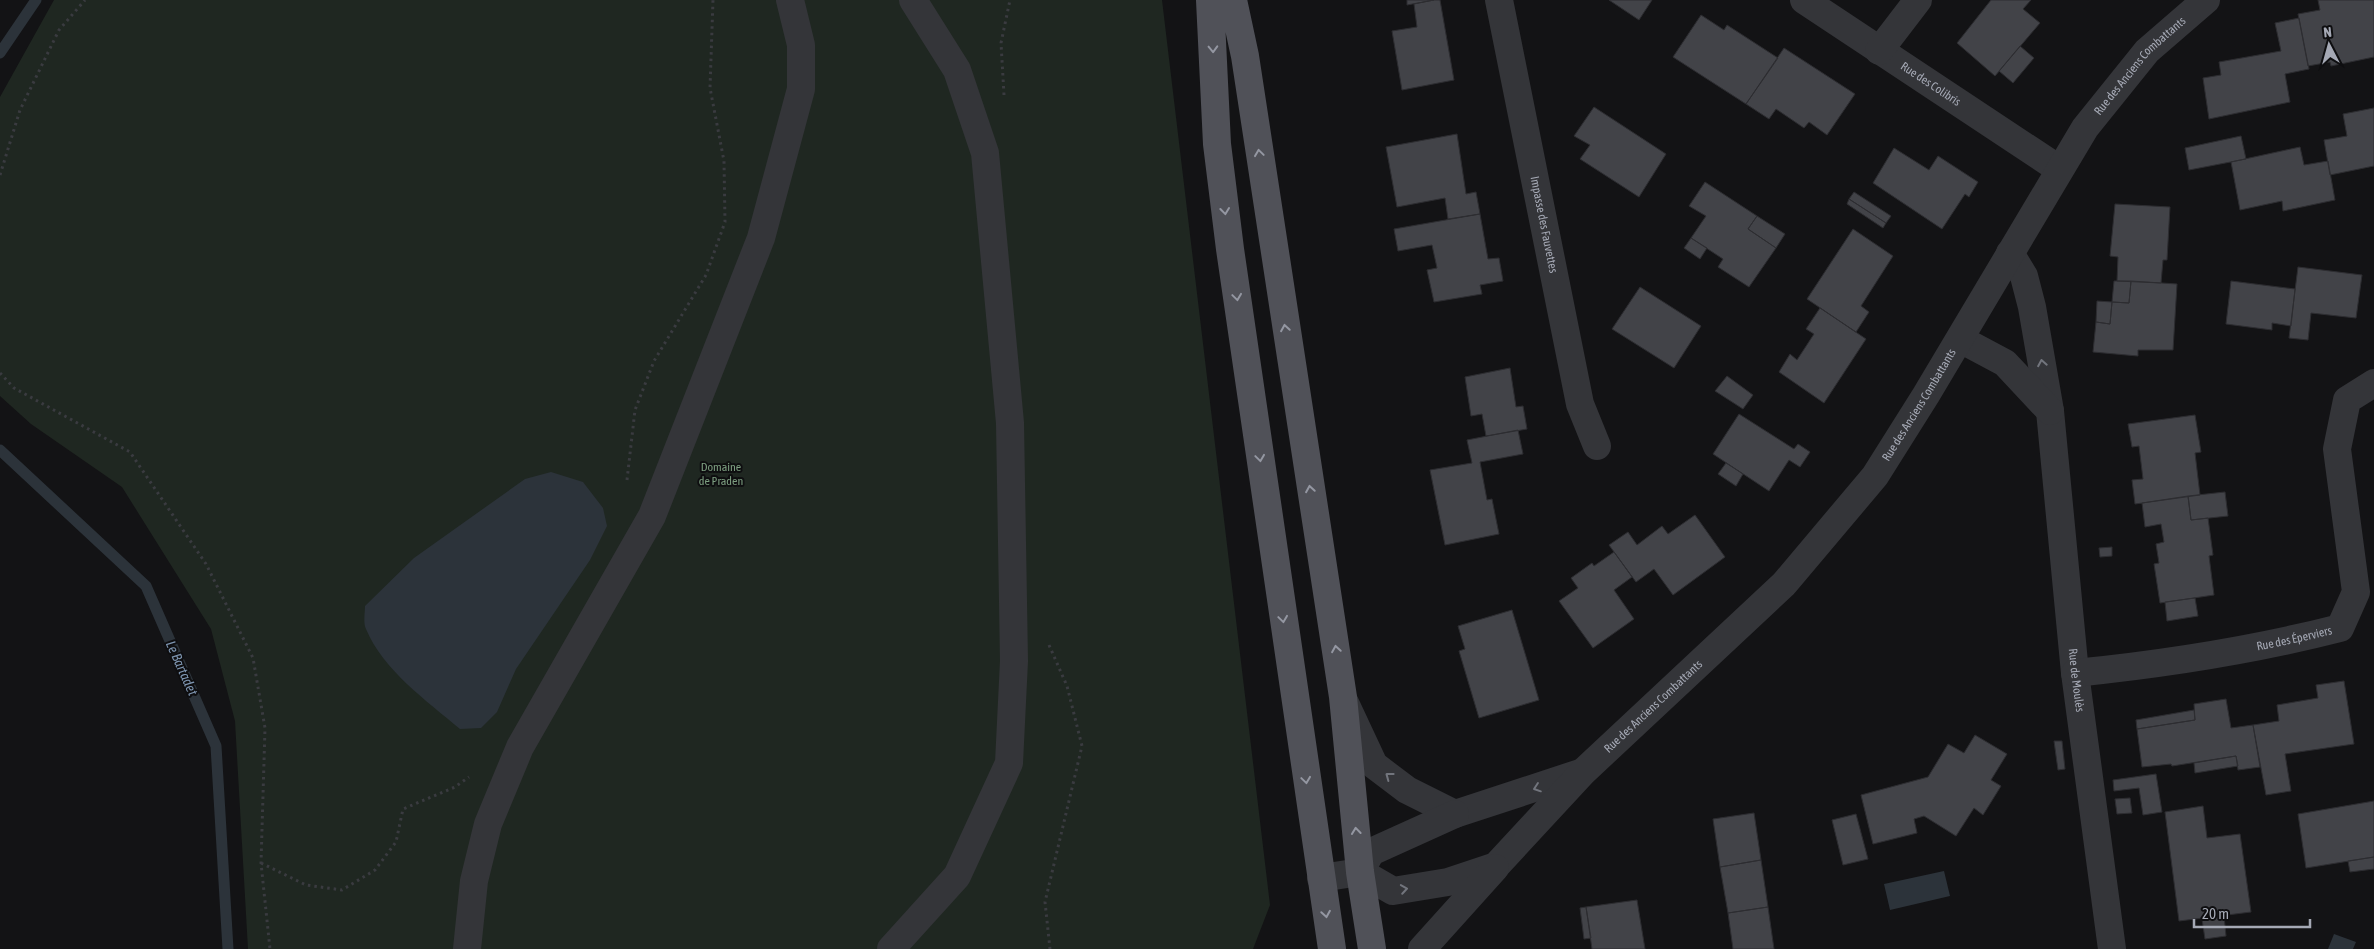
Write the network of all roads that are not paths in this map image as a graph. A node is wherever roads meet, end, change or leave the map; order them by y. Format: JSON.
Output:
{"nodes":[{"id":1,"x":790,"y":0,"type":"edge"},
{"id":2,"x":913,"y":0,"type":"edge"},
{"id":3,"x":1210,"y":0,"type":"edge"},
{"id":4,"x":1233,"y":0,"type":"edge"},
{"id":5,"x":1499,"y":0,"type":"edge"},
{"id":6,"x":1804,"y":0,"type":"edge"},
{"id":7,"x":1918,"y":0,"type":"edge"},
{"id":8,"x":2206,"y":0,"type":"edge"},
{"id":9,"x":1879,"y":51,"type":"junction"},
{"id":10,"x":2059,"y":169,"type":"junction"},
{"id":11,"x":2010,"y":253,"type":"junction"},
{"id":12,"x":1960,"y":339,"type":"junction"},
{"id":13,"x":2374,"y":383,"type":"edge"},
{"id":14,"x":2050,"y":411,"type":"junction"},
{"id":15,"x":1597,"y":446,"type":"dead end"},
{"id":16,"x":2076,"y":673,"type":"junction"},
{"id":17,"x":1343,"y":698,"type":"junction"},
{"id":18,"x":1583,"y":772,"type":"junction"},
{"id":19,"x":1455,"y":814,"type":"junction"},
{"id":20,"x":1496,"y":866,"type":"junction"},
{"id":21,"x":1360,"y":872,"type":"junction"},
{"id":22,"x":1321,"y":878,"type":"junction"},
{"id":23,"x":467,"y":949,"type":"edge"},
{"id":24,"x":891,"y":949,"type":"edge"},
{"id":25,"x":1332,"y":949,"type":"edge"},
{"id":26,"x":1372,"y":949,"type":"edge"},
{"id":27,"x":1422,"y":949,"type":"edge"},
{"id":28,"x":2112,"y":949,"type":"edge"}],
"edges":[{"from":1,"to":23,"type":"street"},
{"from":2,"to":24,"type":"street"},
{"from":3,"to":22,"type":"main road","one_way":true},
{"from":17,"to":4,"type":"main road","one_way":true},
{"from":5,"to":15,"type":"street","name":"Impasse des Fauvettes"},
{"from":6,"to":9,"type":"street","name":"Rue des Colibris"},
{"from":7,"to":9,"type":"street"},
{"from":8,"to":10,"type":"street","name":"Rue des Anciens Combattants"},
{"from":9,"to":10,"type":"street","name":"Rue des Colibris"},
{"from":10,"to":11,"type":"street","name":"Rue des Anciens Combattants"},
{"from":11,"to":12,"type":"street","name":"Rue des Anciens Combattants"},
{"from":14,"to":11,"type":"street","name":"Rue de Moulès","one_way":true},
{"from":12,"to":14,"type":"street"},
{"from":12,"to":18,"type":"street","name":"Rue des Anciens Combattants"},
{"from":13,"to":16,"type":"street","name":"Rue des Éperviers"},
{"from":14,"to":16,"type":"street","name":"Rue de Moulès"},
{"from":16,"to":28,"type":"street","name":"Rue de Moulès"},
{"from":19,"to":17,"type":"street","one_way":true},
{"from":21,"to":17,"type":"main road","one_way":true},
{"from":18,"to":19,"type":"street","name":"Rue des Anciens Combattants","one_way":true},
{"from":18,"to":20,"type":"street","name":"Rue des Anciens Combattants"},
{"from":19,"to":21,"type":"street","name":"Rue des Anciens Combattants"},
{"from":21,"to":20,"type":"street","name":"Rue des Anciens Combattants","one_way":true},
{"from":20,"to":27,"type":"street","name":"Rue des Anciens Combattants"},
{"from":21,"to":22,"type":"street"},
{"from":21,"to":26,"type":"main road"},
{"from":22,"to":25,"type":"main road","one_way":true}]}
